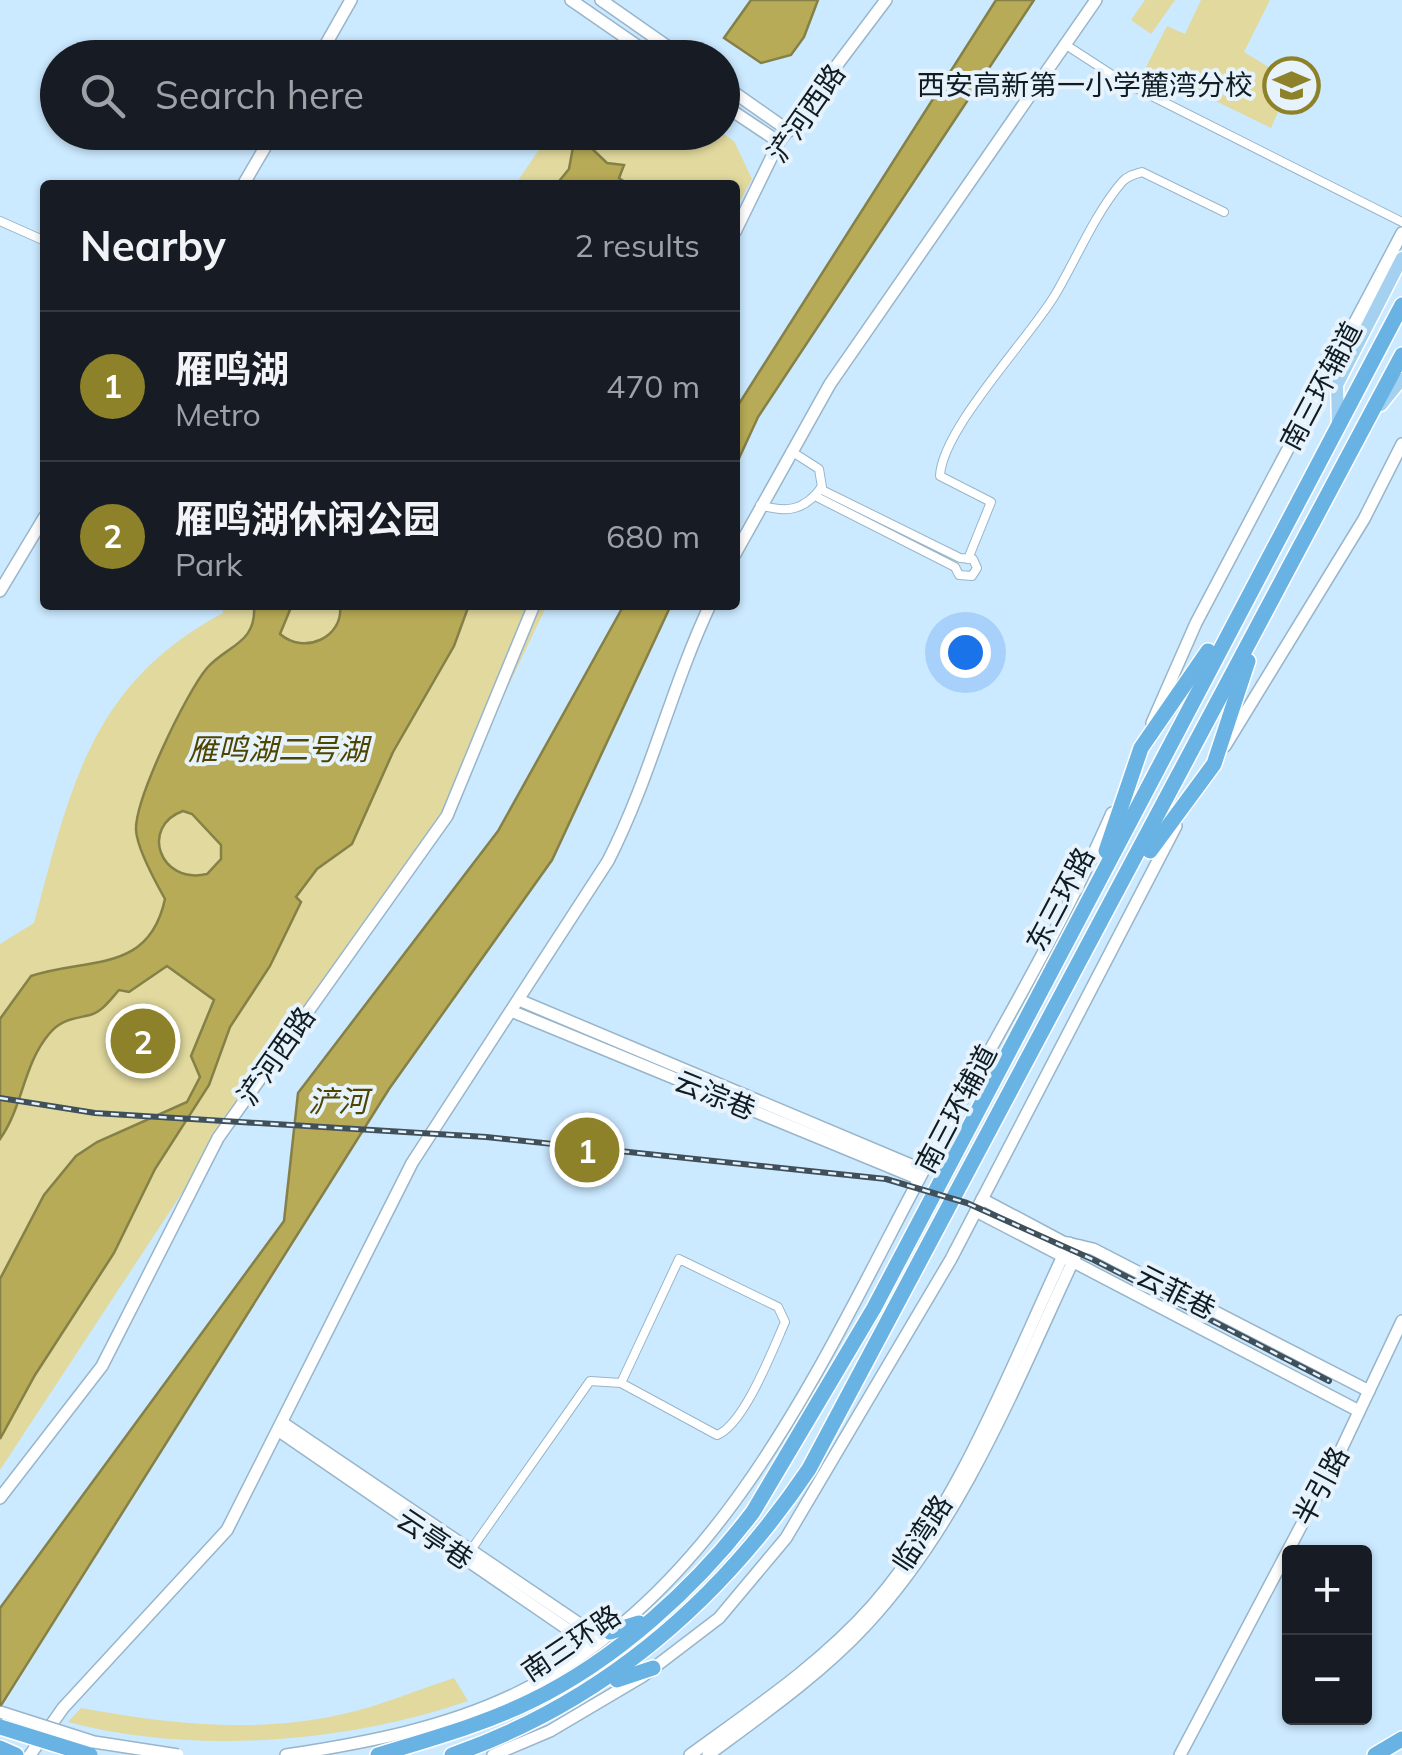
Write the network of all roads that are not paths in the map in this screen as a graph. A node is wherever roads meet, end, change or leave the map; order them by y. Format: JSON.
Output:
{"nodes":[{"id":1,"x":351,"y":0,"type":"edge"},
{"id":2,"x":571,"y":0,"type":"edge"},
{"id":3,"x":601,"y":0,"type":"edge"},
{"id":4,"x":886,"y":0,"type":"edge"},
{"id":5,"x":1096,"y":0,"type":"edge"},
{"id":6,"x":328,"y":40,"type":"edge"},
{"id":7,"x":629,"y":40,"type":"edge"},
{"id":8,"x":658,"y":40,"type":"edge"},
{"id":9,"x":1066,"y":45,"type":"junction"},
{"id":10,"x":740,"y":96,"type":"edge"},
{"id":11,"x":740,"y":116,"type":"edge"},
{"id":12,"x":789,"y":130,"type":"junction"},
{"id":13,"x":779,"y":142,"type":"junction"},
{"id":14,"x":263,"y":150,"type":"edge"},
{"id":15,"x":246,"y":180,"type":"edge"},
{"id":16,"x":1224,"y":212,"type":"dead end"},
{"id":17,"x":0,"y":221,"type":"edge"},
{"id":18,"x":740,"y":222,"type":"edge"},
{"id":19,"x":1402,"y":222,"type":"edge"},
{"id":20,"x":1402,"y":233,"type":"edge"},
{"id":21,"x":40,"y":239,"type":"edge"},
{"id":22,"x":1402,"y":258,"type":"edge"},
{"id":23,"x":1402,"y":305,"type":"edge"},
{"id":24,"x":1402,"y":356,"type":"edge"},
{"id":25,"x":1402,"y":379,"type":"edge"},
{"id":26,"x":1338,"y":425,"type":"junction"},
{"id":27,"x":1364,"y":427,"type":"junction"},
{"id":28,"x":1402,"y":444,"type":"edge"},
{"id":29,"x":791,"y":451,"type":"junction"},
{"id":30,"x":818,"y":493,"type":"junction"},
{"id":31,"x":760,"y":505,"type":"junction"},
{"id":32,"x":40,"y":524,"type":"edge"},
{"id":33,"x":1279,"y":537,"type":"junction"},
{"id":34,"x":740,"y":544,"type":"edge"},
{"id":35,"x":968,"y":559,"type":"junction"},
{"id":36,"x":0,"y":590,"type":"edge"},
{"id":37,"x":532,"y":610,"type":"edge"},
{"id":38,"x":708,"y":610,"type":"edge"},
{"id":39,"x":1262,"y":618,"type":"junction"},
{"id":40,"x":1141,"y":748,"type":"junction"},
{"id":41,"x":1214,"y":764,"type":"junction"},
{"id":42,"x":1090,"y":897,"type":"junction"},
{"id":43,"x":1106,"y":917,"type":"junction"},
{"id":44,"x":515,"y":1005,"type":"junction"},
{"id":45,"x":921,"y":1175,"type":"junction"},
{"id":46,"x":979,"y":1205,"type":"junction"},
{"id":47,"x":1071,"y":1251,"type":"junction"},
{"id":48,"x":1402,"y":1321,"type":"edge"},
{"id":49,"x":620,"y":1383,"type":"junction"},
{"id":50,"x":1368,"y":1391,"type":"junction"},
{"id":51,"x":1359,"y":1411,"type":"junction"},
{"id":52,"x":281,"y":1427,"type":"junction"},
{"id":53,"x":0,"y":1498,"type":"edge"},
{"id":54,"x":753,"y":1512,"type":"joint"},
{"id":55,"x":764,"y":1535,"type":"joint"},
{"id":56,"x":471,"y":1550,"type":"junction"},
{"id":57,"x":648,"y":1621,"type":"junction"},
{"id":58,"x":602,"y":1639,"type":"junction"},
{"id":59,"x":653,"y":1668,"type":"junction"},
{"id":60,"x":594,"y":1687,"type":"junction"},
{"id":61,"x":527,"y":1696,"type":"junction"},
{"id":62,"x":0,"y":1712,"type":"edge"},
{"id":63,"x":546,"y":1724,"type":"junction"},
{"id":64,"x":0,"y":1727,"type":"edge"},
{"id":65,"x":1402,"y":1739,"type":"edge"},
{"id":66,"x":0,"y":1748,"type":"edge"},
{"id":67,"x":16,"y":1755,"type":"edge"},
{"id":68,"x":30,"y":1755,"type":"edge"},
{"id":69,"x":90,"y":1755,"type":"edge"},
{"id":70,"x":178,"y":1755,"type":"edge"},
{"id":71,"x":286,"y":1755,"type":"edge"},
{"id":72,"x":378,"y":1755,"type":"edge"},
{"id":73,"x":452,"y":1755,"type":"edge"},
{"id":74,"x":493,"y":1755,"type":"edge"},
{"id":75,"x":690,"y":1755,"type":"edge"},
{"id":76,"x":708,"y":1755,"type":"edge"},
{"id":77,"x":1180,"y":1755,"type":"edge"},
{"id":78,"x":1376,"y":1755,"type":"edge"}],
"edges":[{"from":1,"to":6,"type":"street"},
{"from":2,"to":7,"type":"street"},
{"from":3,"to":8,"type":"street"},
{"from":4,"to":12,"type":"street","name":"浐河西路"},
{"from":5,"to":9,"type":"street"},
{"from":9,"to":19,"type":"street"},
{"from":9,"to":29,"type":"street"},
{"from":10,"to":12,"type":"street"},
{"from":11,"to":13,"type":"street"},
{"from":12,"to":13,"type":"street","name":"浐河西路"},
{"from":13,"to":18,"type":"street","name":"浐河西路"},
{"from":14,"to":15,"type":"street"},
{"from":16,"to":35,"type":"street"},
{"from":17,"to":21,"type":"street"},
{"from":20,"to":40,"type":"street","name":"南三环辅道"},
{"from":22,"to":26,"type":"main road"},
{"from":23,"to":26,"type":"highway","name":"东三环路"},
{"from":24,"to":27,"type":"highway","name":"东三环路"},
{"from":25,"to":27,"type":"main road"},
{"from":26,"to":33,"type":"highway","name":"东三环路"},
{"from":27,"to":39,"type":"highway","name":"东三环路"},
{"from":28,"to":41,"type":"street"},
{"from":29,"to":30,"type":"street"},
{"from":29,"to":31,"type":"street"},
{"from":30,"to":31,"type":"street"},
{"from":30,"to":35,"type":"street"},
{"from":30,"to":35,"type":"street"},
{"from":31,"to":34,"type":"street"},
{"from":32,"to":36,"type":"street"},
{"from":33,"to":40,"type":"highway"},
{"from":33,"to":42,"type":"highway","name":"东三环路"},
{"from":37,"to":53,"type":"street","name":"浐河西路"},
{"from":38,"to":44,"type":"street"},
{"from":39,"to":41,"type":"highway"},
{"from":39,"to":43,"type":"highway","name":"东三环路"},
{"from":40,"to":42,"type":"highway"},
{"from":40,"to":45,"type":"street","name":"南三环辅道"},
{"from":41,"to":43,"type":"highway"},
{"from":41,"to":46,"type":"street"},
{"from":42,"to":54,"type":"highway","name":"东三环路"},
{"from":43,"to":55,"type":"highway","name":"东三环路"},
{"from":44,"to":45,"type":"street","name":"云淙巷"},
{"from":44,"to":52,"type":"street"},
{"from":45,"to":58,"type":"street","name":"南三环辅道"},
{"from":46,"to":47,"type":"street","name":"云菲巷"},
{"from":46,"to":59,"type":"street"},
{"from":47,"to":50,"type":"street","name":"云菲巷"},
{"from":47,"to":51,"type":"street","name":"云菲巷"},
{"from":47,"to":75,"type":"street","name":"临湾路"},
{"from":47,"to":76,"type":"street","name":"临湾路"},
{"from":48,"to":50,"type":"street","name":"半引路"},
{"from":49,"to":49,"type":"street"},
{"from":49,"to":56,"type":"street"},
{"from":50,"to":51,"type":"street","name":"半引路"},
{"from":51,"to":77,"type":"street","name":"半引路"},
{"from":52,"to":56,"type":"street"},
{"from":52,"to":58,"type":"street","name":"云亭巷"},
{"from":52,"to":68,"type":"street"},
{"from":54,"to":57,"type":"highway","name":"南三环路"},
{"from":55,"to":60,"type":"highway","name":"南三环路"},
{"from":56,"to":58,"type":"street"},
{"from":57,"to":58,"type":"highway"},
{"from":57,"to":61,"type":"highway","name":"南三环路"},
{"from":58,"to":61,"type":"street","name":"南三环辅道"},
{"from":59,"to":60,"type":"highway"},
{"from":59,"to":63,"type":"street"},
{"from":60,"to":63,"type":"highway","name":"南三环路"},
{"from":61,"to":71,"type":"street","name":"南三环辅道"},
{"from":61,"to":72,"type":"highway","name":"南三环路"},
{"from":62,"to":70,"type":"street","bridge":true},
{"from":63,"to":73,"type":"highway","name":"南三环路"},
{"from":63,"to":74,"type":"street"},
{"from":64,"to":69,"type":"highway","bridge":true},
{"from":65,"to":78,"type":"highway"},
{"from":66,"to":67,"type":"highway"}]}
